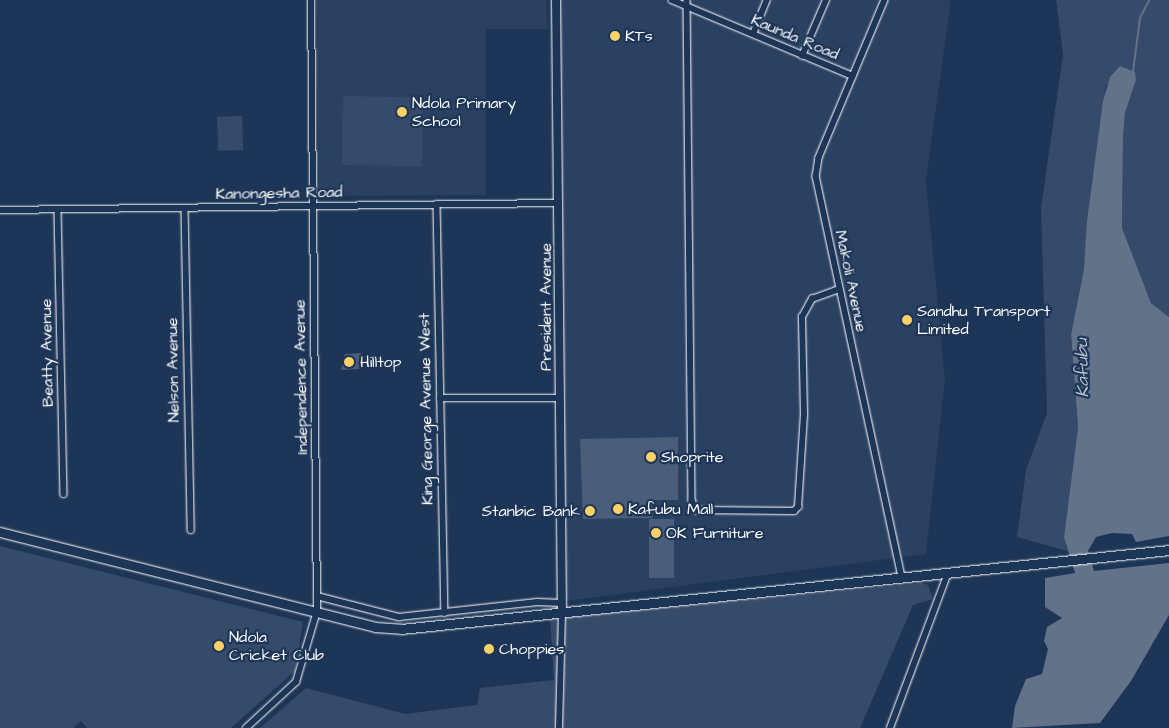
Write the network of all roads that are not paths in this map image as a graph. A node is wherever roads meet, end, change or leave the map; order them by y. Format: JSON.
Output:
{"nodes":[{"id":1,"x":311,"y":0,"type":"edge"},
{"id":2,"x":556,"y":0,"type":"edge"},
{"id":3,"x":672,"y":0,"type":"edge"},
{"id":4,"x":767,"y":0,"type":"edge"},
{"id":5,"x":826,"y":0,"type":"edge"},
{"id":6,"x":885,"y":0,"type":"edge"},
{"id":7,"x":687,"y":3,"type":"edge"},
{"id":8,"x":753,"y":34,"type":"junction"},
{"id":9,"x":802,"y":56,"type":"junction"},
{"id":10,"x":853,"y":76,"type":"junction"},
{"id":11,"x":559,"y":203,"type":"junction"},
{"id":12,"x":436,"y":204,"type":"junction"},
{"id":13,"x":313,"y":205,"type":"junction"},
{"id":14,"x":185,"y":208,"type":"junction"},
{"id":15,"x":0,"y":210,"type":"edge"},
{"id":16,"x":58,"y":210,"type":"junction"},
{"id":17,"x":838,"y":289,"type":"junction"},
{"id":18,"x":440,"y":398,"type":"junction"},
{"id":19,"x":560,"y":398,"type":"junction"},
{"id":20,"x":64,"y":494,"type":"dead end"},
{"id":21,"x":191,"y":530,"type":"dead end"},
{"id":22,"x":0,"y":532,"type":"edge"},
{"id":23,"x":1169,"y":550,"type":"edge"},
{"id":24,"x":948,"y":573,"type":"junction"},
{"id":25,"x":902,"y":576,"type":"junction"},
{"id":26,"x":318,"y":596,"type":"junction"},
{"id":27,"x":562,"y":603,"type":"junction"},
{"id":28,"x":317,"y":611,"type":"junction"},
{"id":29,"x":445,"y":612,"type":"junction"},
{"id":30,"x":562,"y":614,"type":"junction"},
{"id":31,"x":246,"y":728,"type":"edge"},
{"id":32,"x":559,"y":728,"type":"edge"},
{"id":33,"x":890,"y":728,"type":"edge"}],
"edges":[{"from":1,"to":13,"type":"street","name":"Independence Avenue"},
{"from":2,"to":11,"type":"main road","name":"President Avenue"},
{"from":3,"to":7,"type":"street","name":"Kaunda Road"},
{"from":4,"to":8,"type":"street"},
{"from":5,"to":9,"type":"street"},
{"from":6,"to":10,"type":"street","name":"Makoli Avenue"},
{"from":7,"to":8,"type":"street","name":"Kaunda Road"},
{"from":7,"to":17,"type":"street"},
{"from":8,"to":9,"type":"street","name":"Kaunda Road"},
{"from":9,"to":10,"type":"street","name":"Kaunda Road"},
{"from":10,"to":17,"type":"street","name":"Makoli Avenue"},
{"from":11,"to":12,"type":"street","name":"Kanongesha Road"},
{"from":11,"to":19,"type":"main road","name":"President Avenue"},
{"from":12,"to":13,"type":"street","name":"Kanongesha Road"},
{"from":12,"to":18,"type":"street","name":"King George Avenue West"},
{"from":13,"to":14,"type":"street","name":"Kanongesha Road"},
{"from":13,"to":26,"type":"street","name":"Independence Avenue"},
{"from":14,"to":16,"type":"street","name":"Kanongesha Road"},
{"from":14,"to":21,"type":"street","name":"Nelson Avenue"},
{"from":15,"to":16,"type":"street","name":"Kanongesha Road"},
{"from":16,"to":20,"type":"street","name":"Beatty Avenue"},
{"from":17,"to":25,"type":"street","name":"Makoli Avenue"},
{"from":18,"to":19,"type":"street"},
{"from":18,"to":29,"type":"street","name":"King George Avenue West"},
{"from":19,"to":27,"type":"main road","name":"President Avenue"},
{"from":22,"to":28,"type":"highway"},
{"from":23,"to":24,"type":"highway"},
{"from":24,"to":25,"type":"highway"},
{"from":24,"to":33,"type":"street"},
{"from":25,"to":30,"type":"highway"},
{"from":26,"to":28,"type":"street","name":"Independence Avenue"},
{"from":26,"to":29,"type":"street"},
{"from":27,"to":29,"type":"street"},
{"from":27,"to":30,"type":"main road","name":"President Avenue"},
{"from":28,"to":30,"type":"highway"},
{"from":28,"to":31,"type":"street","name":"Independence Avenue"},
{"from":30,"to":32,"type":"street"}]}
